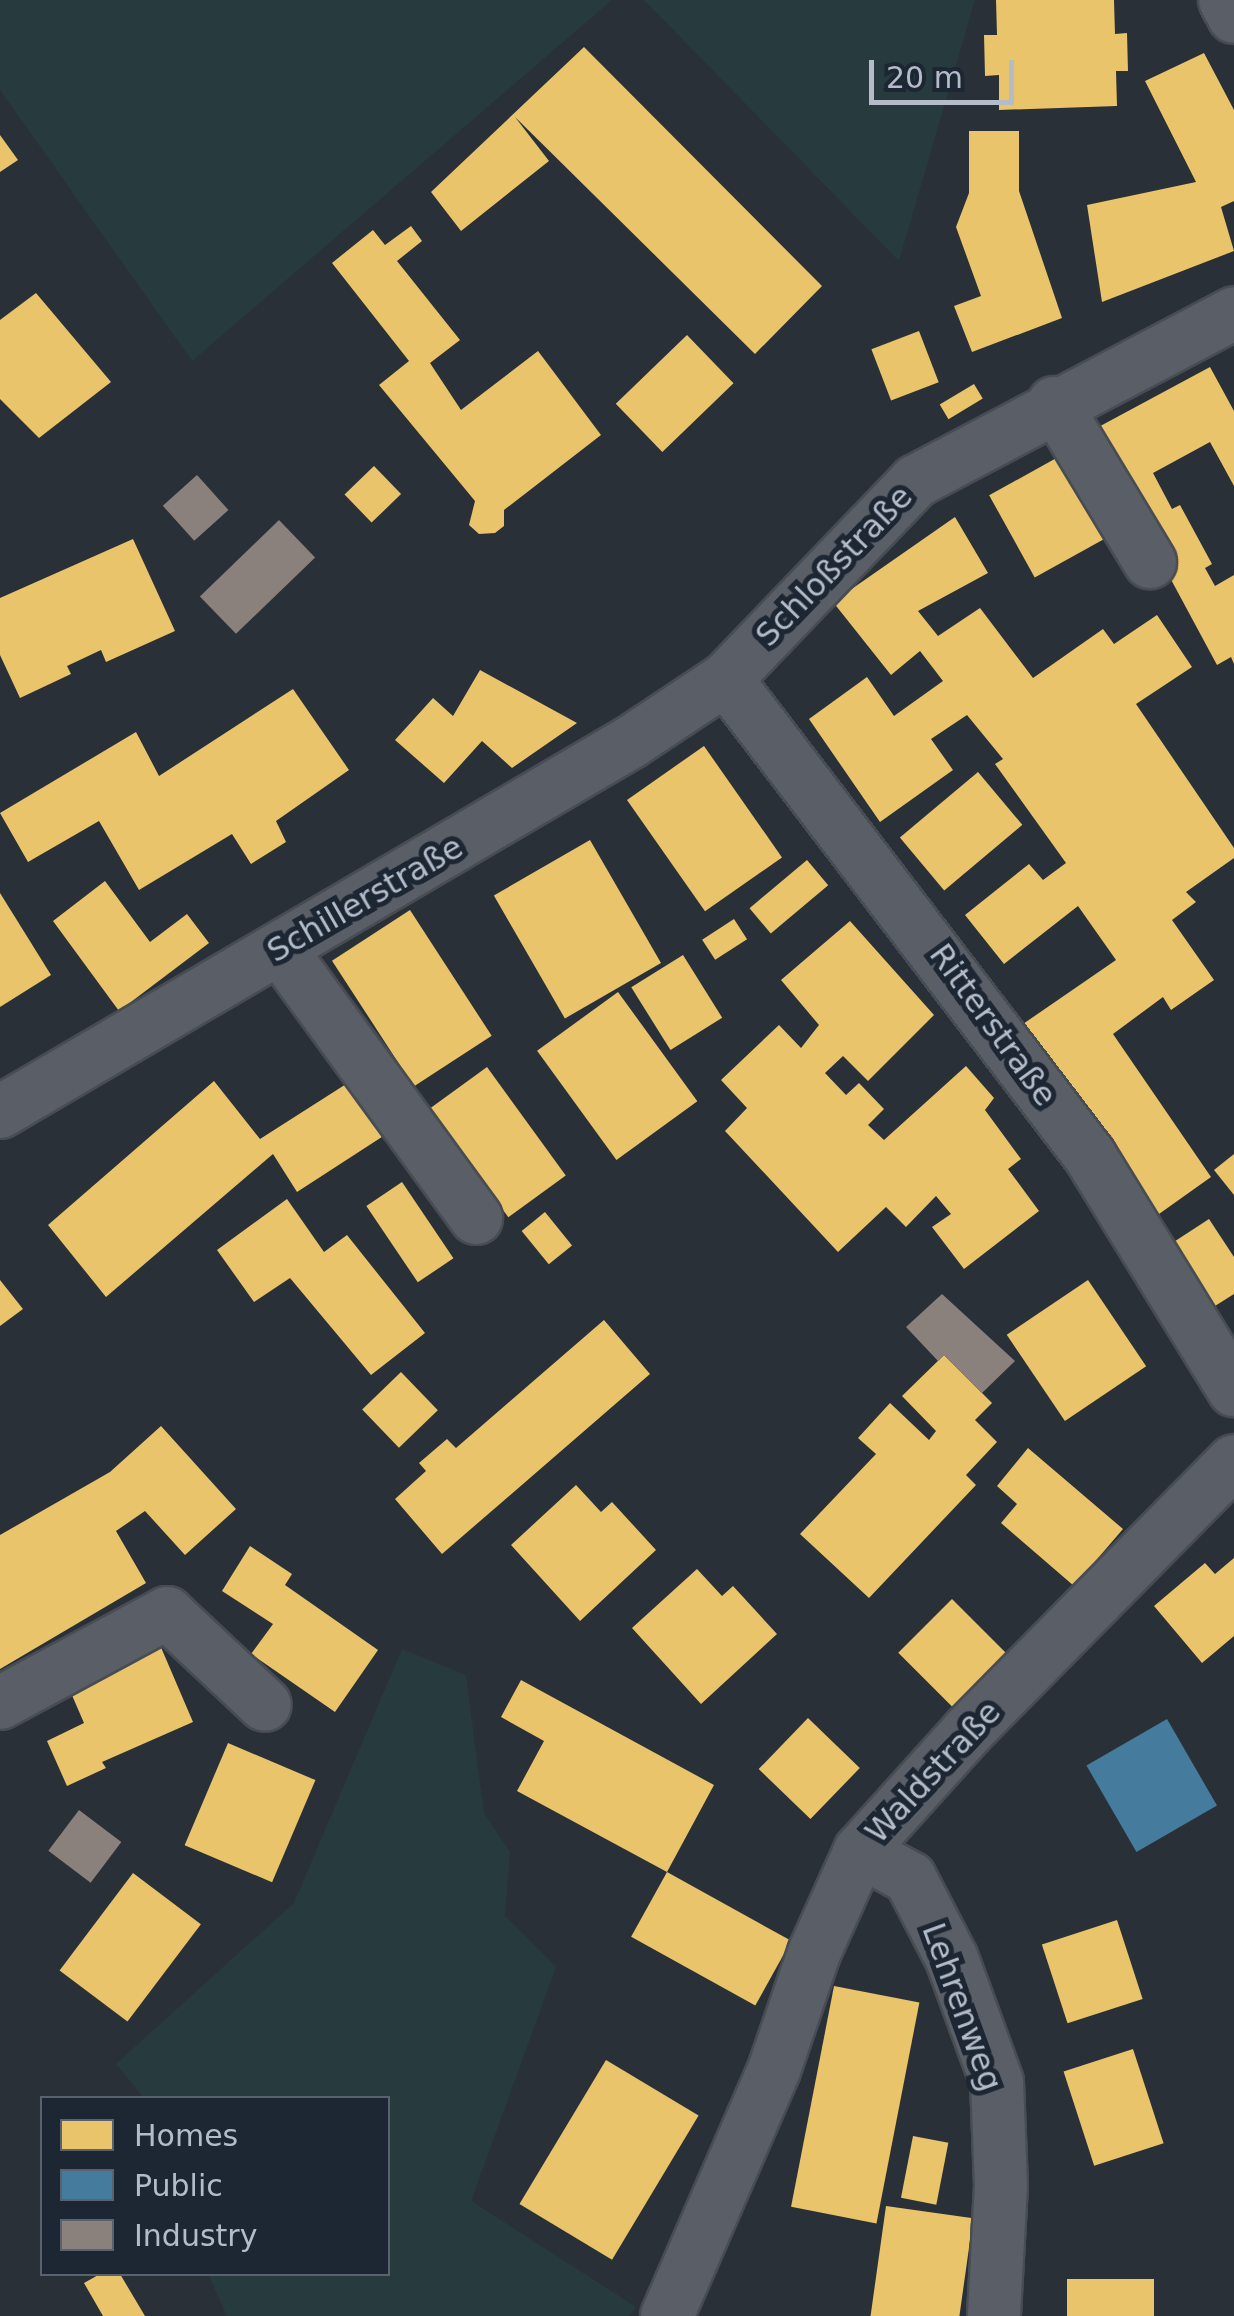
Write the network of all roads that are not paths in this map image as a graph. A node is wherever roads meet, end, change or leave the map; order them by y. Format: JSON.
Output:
{"nodes":[{"id":1,"x":1225,"y":0,"type":"edge"},
{"id":2,"x":1234,"y":17,"type":"edge"},
{"id":3,"x":1234,"y":313,"type":"edge"},
{"id":4,"x":1054,"y":403,"type":"junction"},
{"id":5,"x":1150,"y":562,"type":"dead end"},
{"id":6,"x":726,"y":678,"type":"junction"},
{"id":7,"x":280,"y":949,"type":"junction"},
{"id":8,"x":0,"y":1112,"type":"edge"},
{"id":9,"x":476,"y":1218,"type":"dead end"},
{"id":10,"x":1234,"y":1390,"type":"edge"},
{"id":11,"x":1234,"y":1461,"type":"edge"},
{"id":12,"x":0,"y":1702,"type":"edge"},
{"id":13,"x":264,"y":1706,"type":"dead end"},
{"id":14,"x":860,"y":1851,"type":"junction"},
{"id":15,"x":667,"y":2316,"type":"edge"},
{"id":16,"x":994,"y":2316,"type":"edge"}],
"edges":[{"from":1,"to":2,"type":"street"},
{"from":3,"to":4,"type":"street","name":"Schloßstraße"},
{"from":4,"to":5,"type":"street"},
{"from":4,"to":6,"type":"street","name":"Schloßstraße"},
{"from":6,"to":7,"type":"street","name":"Schillerstraße"},
{"from":6,"to":10,"type":"street","name":"Ritterstraße"},
{"from":7,"to":8,"type":"street","name":"Schillerstraße"},
{"from":7,"to":9,"type":"street"},
{"from":11,"to":14,"type":"street","name":"Waldstraße"},
{"from":12,"to":13,"type":"street"},
{"from":14,"to":15,"type":"street","name":"Waldstraße"},
{"from":14,"to":16,"type":"street","name":"Lehrenweg"}]}
